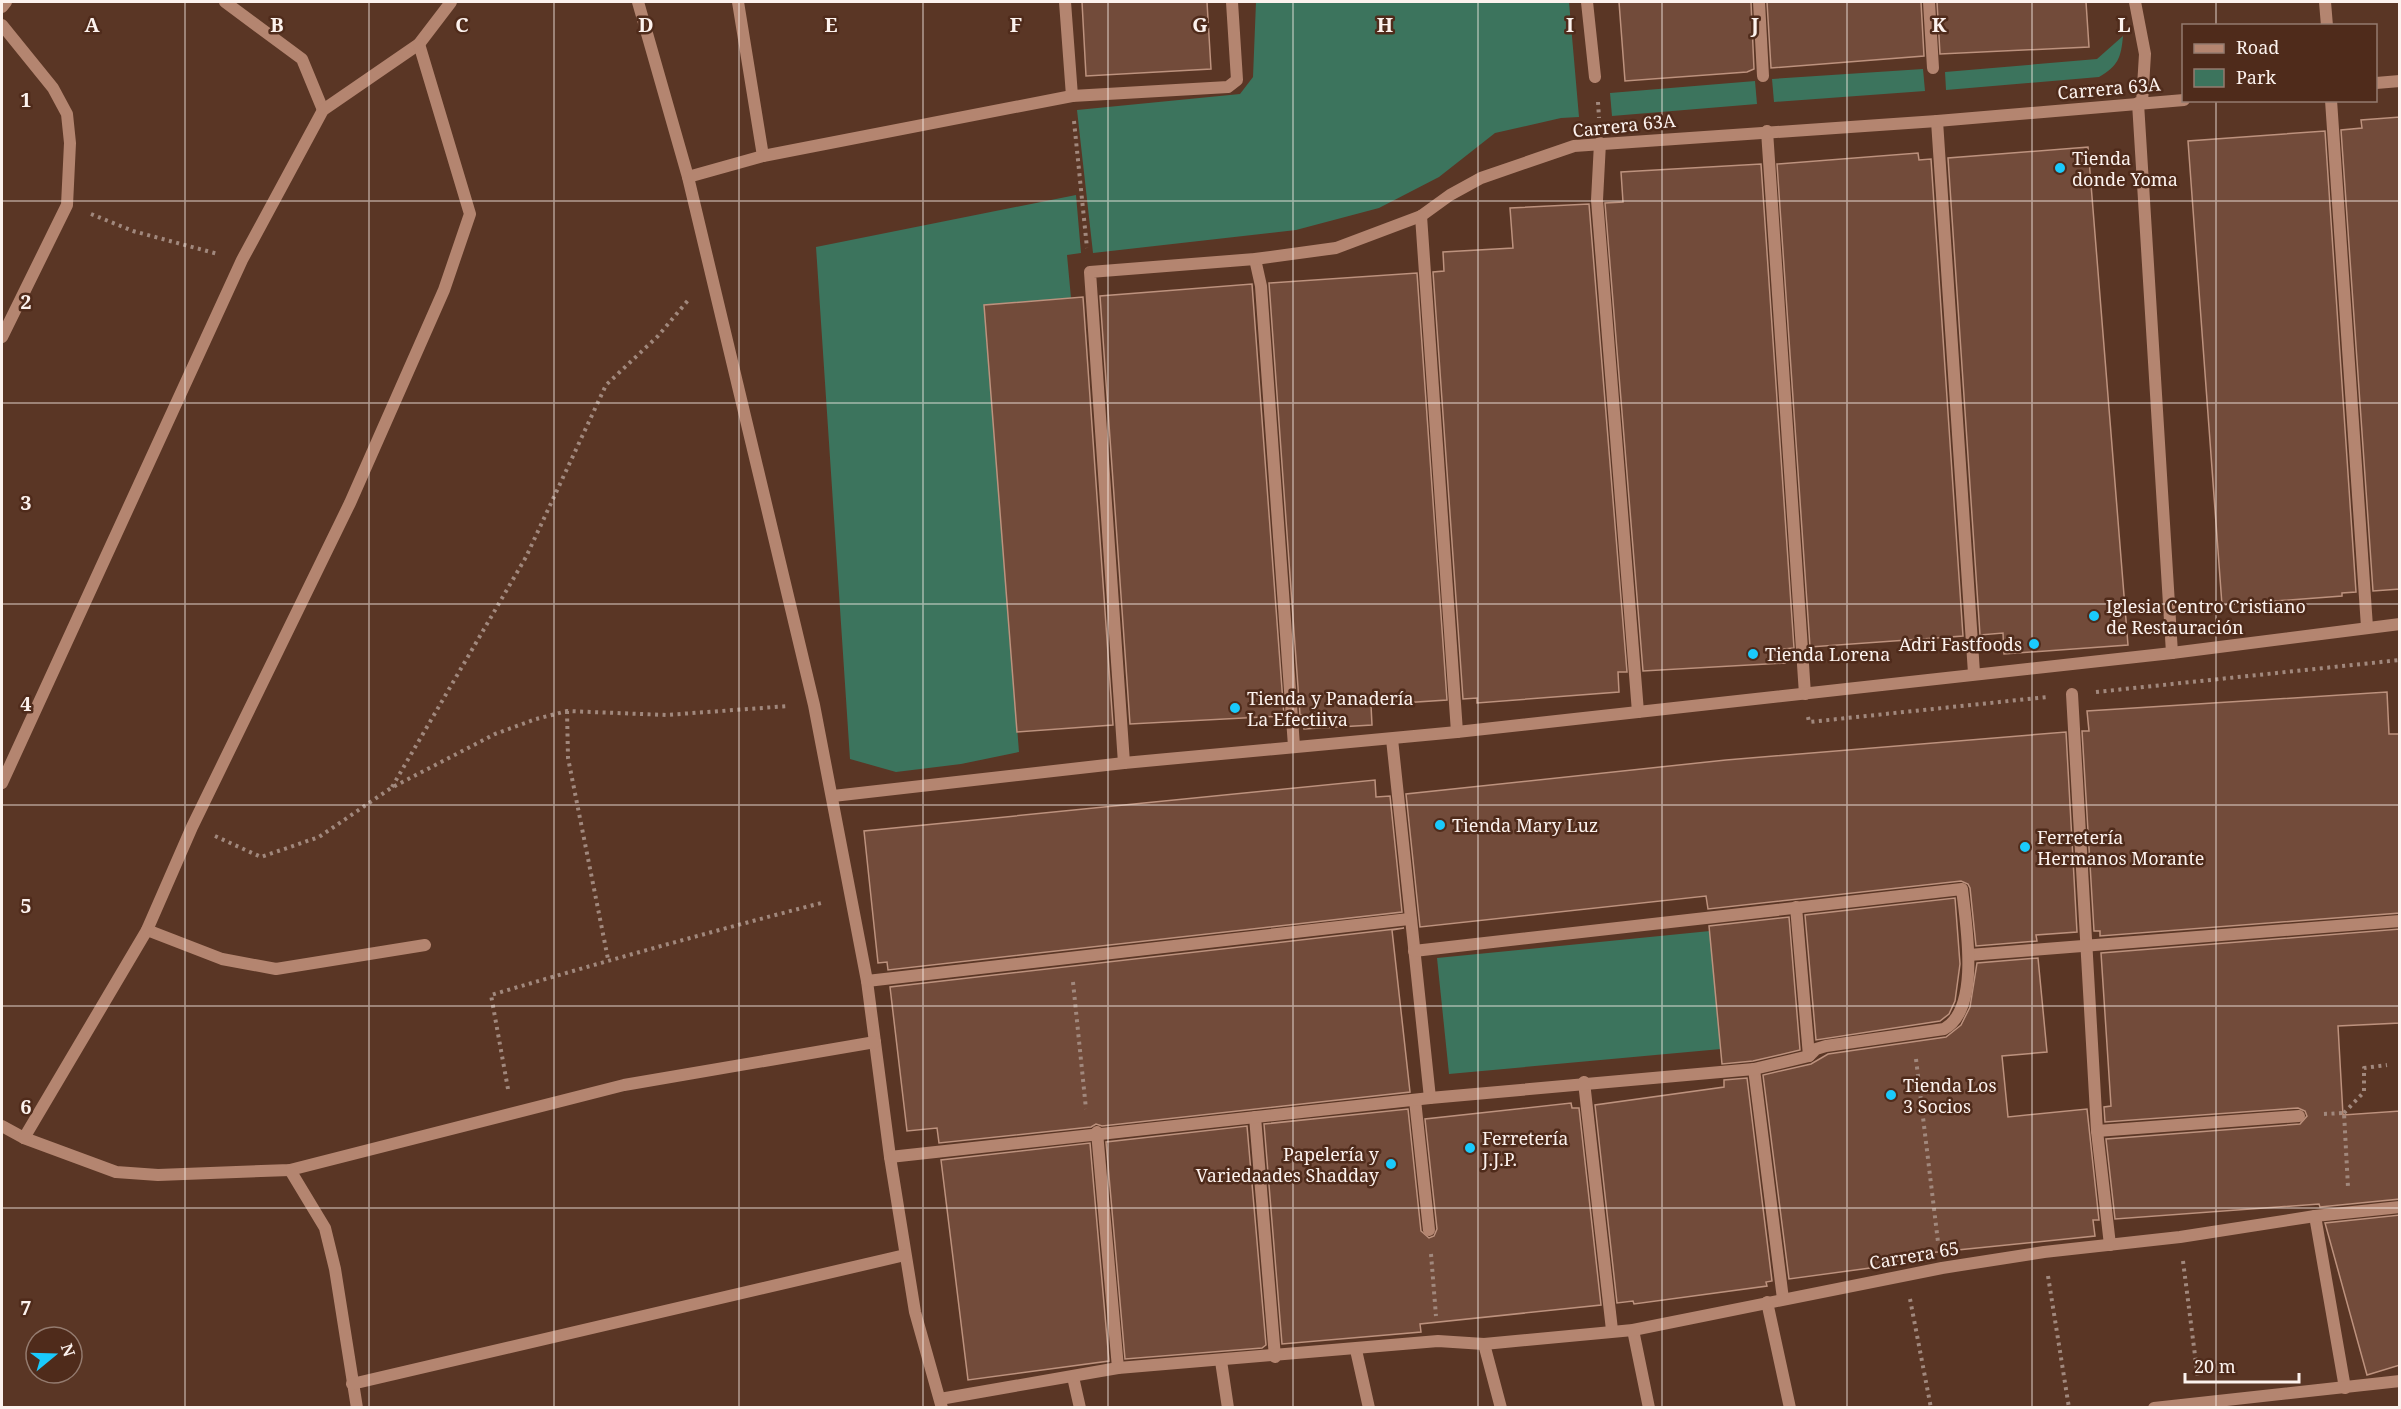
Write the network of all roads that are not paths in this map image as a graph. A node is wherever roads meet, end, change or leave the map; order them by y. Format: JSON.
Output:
{"nodes":[{"id":1,"x":6,"y":2,"type":"edge"},
{"id":2,"x":225,"y":2,"type":"edge"},
{"id":3,"x":450,"y":2,"type":"edge"},
{"id":4,"x":638,"y":2,"type":"edge"},
{"id":5,"x":738,"y":2,"type":"edge"},
{"id":6,"x":1065,"y":2,"type":"edge"},
{"id":7,"x":1232,"y":2,"type":"edge"},
{"id":8,"x":1587,"y":2,"type":"edge"},
{"id":9,"x":1759,"y":2,"type":"edge"},
{"id":10,"x":1929,"y":2,"type":"edge"},
{"id":11,"x":2135,"y":2,"type":"edge"},
{"id":12,"x":2325,"y":2,"type":"edge"},
{"id":13,"x":2,"y":8,"type":"edge"},
{"id":14,"x":2326,"y":24,"type":"edge"},
{"id":15,"x":2,"y":25,"type":"edge"},
{"id":16,"x":419,"y":45,"type":"junction"},
{"id":17,"x":1933,"y":68,"type":"dead end"},
{"id":18,"x":1763,"y":76,"type":"dead end"},
{"id":19,"x":1595,"y":77,"type":"dead end"},
{"id":20,"x":2400,"y":81,"type":"edge"},
{"id":21,"x":2377,"y":83,"type":"edge"},
{"id":22,"x":1072,"y":96,"type":"junction"},
{"id":23,"x":2182,"y":100,"type":"edge"},
{"id":24,"x":2331,"y":102,"type":"edge"},
{"id":25,"x":2140,"y":103,"type":"junction"},
{"id":26,"x":323,"y":110,"type":"junction"},
{"id":27,"x":1937,"y":121,"type":"junction"},
{"id":28,"x":1767,"y":131,"type":"junction"},
{"id":29,"x":1600,"y":143,"type":"junction"},
{"id":30,"x":763,"y":156,"type":"junction"},
{"id":31,"x":688,"y":177,"type":"junction"},
{"id":32,"x":1421,"y":216,"type":"junction"},
{"id":33,"x":1255,"y":259,"type":"junction"},
{"id":34,"x":2,"y":337,"type":"edge"},
{"id":35,"x":2400,"y":624,"type":"edge"},
{"id":36,"x":2367,"y":627,"type":"junction"},
{"id":37,"x":2172,"y":653,"type":"junction"},
{"id":38,"x":1974,"y":673,"type":"junction"},
{"id":39,"x":1805,"y":694,"type":"junction"},
{"id":40,"x":2072,"y":694,"type":"road end"},
{"id":41,"x":1638,"y":712,"type":"junction"},
{"id":42,"x":1457,"y":732,"type":"junction"},
{"id":43,"x":1392,"y":739,"type":"junction"},
{"id":44,"x":1294,"y":746,"type":"junction"},
{"id":45,"x":1124,"y":763,"type":"junction"},
{"id":46,"x":2,"y":783,"type":"edge"},
{"id":47,"x":833,"y":796,"type":"junction"},
{"id":48,"x":1796,"y":907,"type":"junction"},
{"id":49,"x":1410,"y":919,"type":"junction"},
{"id":50,"x":2400,"y":921,"type":"edge"},
{"id":51,"x":147,"y":930,"type":"junction"},
{"id":52,"x":425,"y":945,"type":"dead end"},
{"id":53,"x":2086,"y":946,"type":"junction"},
{"id":54,"x":1414,"y":951,"type":"junction"},
{"id":55,"x":1969,"y":955,"type":"junction"},
{"id":56,"x":867,"y":981,"type":"junction"},
{"id":57,"x":875,"y":1042,"type":"junction"},
{"id":58,"x":1809,"y":1056,"type":"junction"},
{"id":59,"x":1754,"y":1069,"type":"junction"},
{"id":60,"x":1584,"y":1083,"type":"junction"},
{"id":61,"x":1430,"y":1098,"type":"junction"},
{"id":62,"x":1415,"y":1100,"type":"junction"},
{"id":63,"x":2299,"y":1116,"type":"road end"},
{"id":64,"x":1255,"y":1117,"type":"junction"},
{"id":65,"x":2,"y":1126,"type":"edge"},
{"id":66,"x":2097,"y":1131,"type":"junction"},
{"id":67,"x":1093,"y":1133,"type":"junction"},
{"id":68,"x":24,"y":1138,"type":"junction"},
{"id":69,"x":890,"y":1156,"type":"junction"},
{"id":70,"x":290,"y":1170,"type":"junction"},
{"id":71,"x":2400,"y":1207,"type":"edge"},
{"id":72,"x":2315,"y":1216,"type":"junction"},
{"id":73,"x":1429,"y":1230,"type":"road end"},
{"id":74,"x":2110,"y":1245,"type":"junction"},
{"id":75,"x":905,"y":1255,"type":"junction"},
{"id":76,"x":1783,"y":1299,"type":"junction"},
{"id":77,"x":1767,"y":1302,"type":"junction"},
{"id":78,"x":1612,"y":1330,"type":"junction"},
{"id":79,"x":1633,"y":1330,"type":"junction"},
{"id":80,"x":1484,"y":1344,"type":"junction"},
{"id":81,"x":1356,"y":1350,"type":"junction"},
{"id":82,"x":1275,"y":1357,"type":"junction"},
{"id":83,"x":1221,"y":1361,"type":"junction"},
{"id":84,"x":1118,"y":1368,"type":"junction"},
{"id":85,"x":1073,"y":1377,"type":"junction"},
{"id":86,"x":2400,"y":1381,"type":"edge"},
{"id":87,"x":351,"y":1384,"type":"junction"},
{"id":88,"x":2345,"y":1388,"type":"junction"},
{"id":89,"x":941,"y":1403,"type":"edge"},
{"id":90,"x":2234,"y":1403,"type":"edge"},
{"id":91,"x":357,"y":1407,"type":"edge"},
{"id":92,"x":1080,"y":1407,"type":"edge"},
{"id":93,"x":1228,"y":1407,"type":"edge"},
{"id":94,"x":1369,"y":1407,"type":"edge"},
{"id":95,"x":1501,"y":1407,"type":"edge"},
{"id":96,"x":1649,"y":1407,"type":"edge"},
{"id":97,"x":1790,"y":1407,"type":"edge"},
{"id":98,"x":2154,"y":1407,"type":"edge"}],
"edges":[{"from":1,"to":13,"type":"street"},
{"from":2,"to":26,"type":"street"},
{"from":3,"to":16,"type":"street"},
{"from":4,"to":31,"type":"street"},
{"from":5,"to":30,"type":"street"},
{"from":6,"to":22,"type":"street"},
{"from":7,"to":22,"type":"street"},
{"from":8,"to":19,"type":"street"},
{"from":9,"to":18,"type":"street"},
{"from":10,"to":17,"type":"street"},
{"from":11,"to":25,"type":"street"},
{"from":12,"to":14,"type":"street"},
{"from":15,"to":34,"type":"street"},
{"from":16,"to":26,"type":"street"},
{"from":16,"to":51,"type":"street"},
{"from":20,"to":21,"type":"street"},
{"from":22,"to":30,"type":"street"},
{"from":23,"to":25,"type":"street","name":"Carrera 63A"},
{"from":24,"to":36,"type":"street"},
{"from":25,"to":27,"type":"street","name":"Carrera 63A"},
{"from":25,"to":37,"type":"street"},
{"from":26,"to":46,"type":"street"},
{"from":27,"to":28,"type":"street","name":"Carrera 63A"},
{"from":27,"to":38,"type":"street"},
{"from":28,"to":29,"type":"street","name":"Carrera 63A"},
{"from":28,"to":39,"type":"street"},
{"from":29,"to":32,"type":"street","name":"Carrera 63A"},
{"from":29,"to":41,"type":"street"},
{"from":30,"to":31,"type":"street"},
{"from":31,"to":47,"type":"street"},
{"from":32,"to":33,"type":"street","name":"Carrera 63A"},
{"from":32,"to":42,"type":"street"},
{"from":33,"to":44,"type":"street"},
{"from":33,"to":45,"type":"street","name":"Carrera 63A"},
{"from":35,"to":36,"type":"street"},
{"from":36,"to":37,"type":"street"},
{"from":37,"to":38,"type":"street"},
{"from":38,"to":39,"type":"street"},
{"from":39,"to":41,"type":"street"},
{"from":40,"to":53,"type":"street"},
{"from":41,"to":42,"type":"street"},
{"from":42,"to":43,"type":"street"},
{"from":43,"to":44,"type":"street"},
{"from":43,"to":49,"type":"street"},
{"from":44,"to":45,"type":"street"},
{"from":45,"to":47,"type":"street"},
{"from":47,"to":56,"type":"street"},
{"from":48,"to":54,"type":"street"},
{"from":48,"to":55,"type":"street"},
{"from":48,"to":58,"type":"street"},
{"from":49,"to":54,"type":"street"},
{"from":49,"to":56,"type":"street"},
{"from":50,"to":53,"type":"street"},
{"from":51,"to":52,"type":"street"},
{"from":51,"to":68,"type":"street"},
{"from":53,"to":55,"type":"street"},
{"from":53,"to":66,"type":"street"},
{"from":54,"to":61,"type":"street"},
{"from":55,"to":58,"type":"street"},
{"from":56,"to":57,"type":"street"},
{"from":57,"to":69,"type":"street"},
{"from":57,"to":70,"type":"street"},
{"from":58,"to":59,"type":"street"},
{"from":59,"to":60,"type":"street"},
{"from":59,"to":76,"type":"street"},
{"from":60,"to":61,"type":"street"},
{"from":60,"to":78,"type":"street"},
{"from":61,"to":62,"type":"street"},
{"from":62,"to":64,"type":"street"},
{"from":62,"to":73,"type":"street"},
{"from":63,"to":66,"type":"street"},
{"from":64,"to":67,"type":"street"},
{"from":64,"to":82,"type":"street"},
{"from":65,"to":68,"type":"street"},
{"from":66,"to":74,"type":"street"},
{"from":67,"to":69,"type":"street"},
{"from":67,"to":84,"type":"street"},
{"from":68,"to":70,"type":"street"},
{"from":69,"to":75,"type":"street"},
{"from":70,"to":87,"type":"street"},
{"from":71,"to":72,"type":"street","name":"Carrera 65"},
{"from":72,"to":74,"type":"street","name":"Carrera 65"},
{"from":72,"to":88,"type":"street"},
{"from":74,"to":76,"type":"street","name":"Carrera 65"},
{"from":75,"to":87,"type":"street"},
{"from":75,"to":89,"type":"street"},
{"from":76,"to":77,"type":"street","name":"Carrera 65"},
{"from":77,"to":79,"type":"street","name":"Carrera 65"},
{"from":77,"to":97,"type":"street"},
{"from":78,"to":79,"type":"street","name":"Carrera 65"},
{"from":78,"to":80,"type":"street","name":"Carrera 65"},
{"from":79,"to":96,"type":"street"},
{"from":80,"to":81,"type":"street","name":"Carrera 65"},
{"from":80,"to":95,"type":"street"},
{"from":81,"to":82,"type":"street","name":"Carrera 65"},
{"from":81,"to":94,"type":"street"},
{"from":82,"to":83,"type":"street","name":"Carrera 65"},
{"from":83,"to":84,"type":"street","name":"Carrera 65"},
{"from":83,"to":93,"type":"street"},
{"from":84,"to":85,"type":"street","name":"Carrera 65"},
{"from":85,"to":89,"type":"street","name":"Carrera 65"},
{"from":85,"to":92,"type":"street"},
{"from":86,"to":88,"type":"street"},
{"from":87,"to":91,"type":"street"},
{"from":88,"to":90,"type":"street"},
{"from":90,"to":98,"type":"street"}]}
